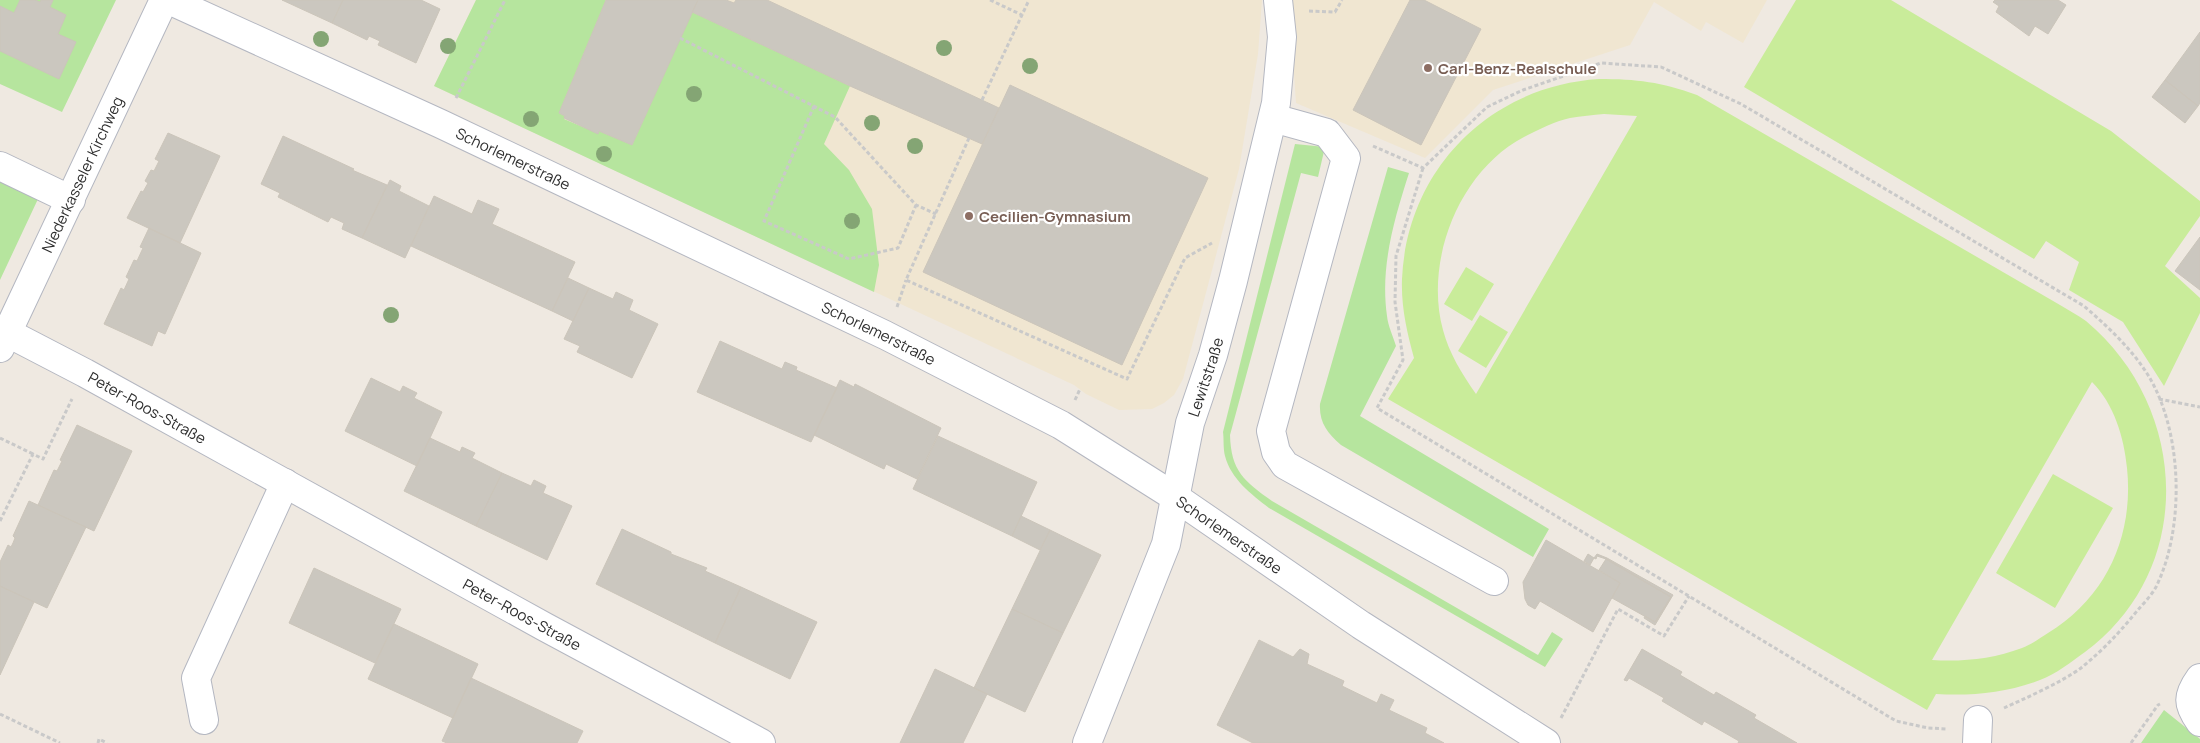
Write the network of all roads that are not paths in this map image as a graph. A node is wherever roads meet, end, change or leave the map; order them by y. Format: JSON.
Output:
{"nodes":[{"id":1,"x":164,"y":0,"type":"edge"},
{"id":2,"x":168,"y":0,"type":"edge"},
{"id":3,"x":1278,"y":5,"type":"edge"},
{"id":4,"x":1275,"y":110,"type":"junction"},
{"id":5,"x":0,"y":166,"type":"edge"},
{"id":6,"x":71,"y":200,"type":"junction"},
{"id":7,"x":4,"y":341,"type":"edge"},
{"id":8,"x":285,"y":483,"type":"junction"},
{"id":9,"x":1176,"y":497,"type":"junction"},
{"id":10,"x":1494,"y":581,"type":"dead end"},
{"id":11,"x":204,"y":720,"type":"dead end"},
{"id":12,"x":1552,"y":734,"type":"edge"},
{"id":13,"x":761,"y":743,"type":"edge"},
{"id":14,"x":1086,"y":743,"type":"edge"}],
"edges":[{"from":1,"to":6,"type":"street","name":"Niederkasseler Kirchweg"},
{"from":2,"to":9,"type":"street","name":"Schorlemerstraße"},
{"from":3,"to":4,"type":"street","name":"Lewitstraße"},
{"from":4,"to":9,"type":"street","name":"Lewitstraße"},
{"from":4,"to":10,"type":"street"},
{"from":5,"to":6,"type":"street"},
{"from":6,"to":7,"type":"street","name":"Niederkasseler Kirchweg"},
{"from":7,"to":8,"type":"street","name":"Peter-Roos-Straße"},
{"from":8,"to":11,"type":"street"},
{"from":8,"to":13,"type":"street","name":"Peter-Roos-Straße"},
{"from":9,"to":12,"type":"street","name":"Schorlemerstraße"},
{"from":9,"to":14,"type":"street","name":"Lewitstraße"}]}
